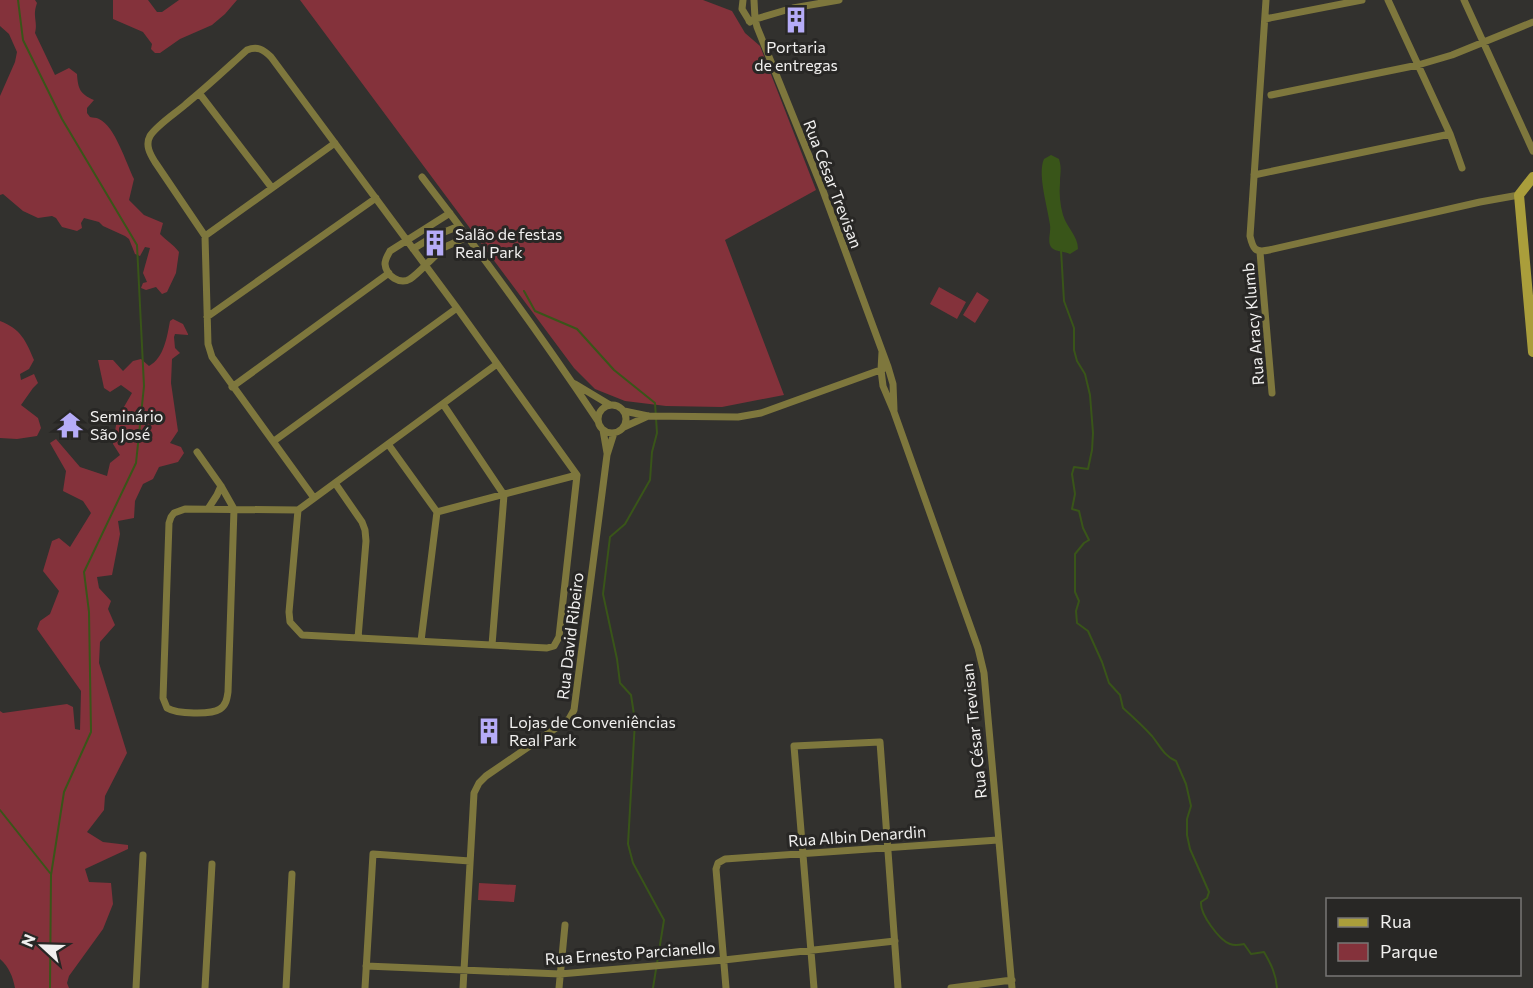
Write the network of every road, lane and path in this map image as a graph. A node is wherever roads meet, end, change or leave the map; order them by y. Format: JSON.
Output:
{"nodes":[{"id":1,"x":742,"y":0,"type":"edge"},
{"id":2,"x":754,"y":0,"type":"edge"},
{"id":3,"x":839,"y":0,"type":"edge"},
{"id":4,"x":1266,"y":0,"type":"edge"},
{"id":5,"x":1362,"y":0,"type":"edge"},
{"id":6,"x":1388,"y":0,"type":"edge"},
{"id":7,"x":1464,"y":0,"type":"edge"},
{"id":8,"x":1265,"y":19,"type":"junction"},
{"id":9,"x":752,"y":20,"type":"junction"},
{"id":10,"x":1533,"y":22,"type":"edge"},
{"id":11,"x":1483,"y":43,"type":"junction"},
{"id":12,"x":1418,"y":65,"type":"junction"},
{"id":13,"x":199,"y":93,"type":"junction"},
{"id":14,"x":1271,"y":95,"type":"dead end"},
{"id":15,"x":1450,"y":134,"type":"junction"},
{"id":16,"x":335,"y":143,"type":"junction"},
{"id":17,"x":1533,"y":151,"type":"edge"},
{"id":18,"x":1462,"y":168,"type":"dead end"},
{"id":19,"x":1254,"y":175,"type":"junction"},
{"id":20,"x":422,"y":177,"type":"dead end"},
{"id":21,"x":1533,"y":177,"type":"edge"},
{"id":22,"x":272,"y":188,"type":"junction"},
{"id":23,"x":1519,"y":195,"type":"junction"},
{"id":24,"x":376,"y":198,"type":"junction"},
{"id":25,"x":450,"y":213,"type":"junction"},
{"id":26,"x":459,"y":226,"type":"junction"},
{"id":27,"x":439,"y":235,"type":"tunnel mouth"},
{"id":28,"x":205,"y":236,"type":"junction"},
{"id":29,"x":467,"y":237,"type":"junction"},
{"id":30,"x":407,"y":240,"type":"junction"},
{"id":31,"x":427,"y":243,"type":"tunnel mouth"},
{"id":32,"x":445,"y":247,"type":"tunnel mouth"},
{"id":33,"x":415,"y":250,"type":"junction"},
{"id":34,"x":1260,"y":252,"type":"junction"},
{"id":35,"x":435,"y":255,"type":"dead end"},
{"id":36,"x":425,"y":265,"type":"junction"},
{"id":37,"x":389,"y":273,"type":"junction"},
{"id":38,"x":457,"y":308,"type":"junction"},
{"id":39,"x":207,"y":317,"type":"junction"},
{"id":40,"x":1533,"y":352,"type":"edge"},
{"id":41,"x":497,"y":364,"type":"junction"},
{"id":42,"x":885,"y":368,"type":"junction"},
{"id":43,"x":573,"y":383,"type":"junction"},
{"id":44,"x":232,"y":387,"type":"junction"},
{"id":45,"x":1272,"y":393,"type":"dead end"},
{"id":46,"x":443,"y":404,"type":"junction"},
{"id":47,"x":610,"y":405,"type":"junction"},
{"id":48,"x":624,"y":411,"type":"junction"},
{"id":49,"x":648,"y":416,"type":"junction"},
{"id":50,"x":598,"y":421,"type":"junction"},
{"id":51,"x":624,"y":427,"type":"junction"},
{"id":52,"x":603,"y":430,"type":"junction"},
{"id":53,"x":614,"y":433,"type":"junction"},
{"id":54,"x":274,"y":441,"type":"junction"},
{"id":55,"x":388,"y":444,"type":"junction"},
{"id":56,"x":197,"y":452,"type":"dead end"},
{"id":57,"x":607,"y":455,"type":"junction"},
{"id":58,"x":577,"y":476,"type":"junction"},
{"id":59,"x":335,"y":483,"type":"junction"},
{"id":60,"x":221,"y":486,"type":"junction"},
{"id":61,"x":504,"y":495,"type":"junction"},
{"id":62,"x":314,"y":498,"type":"junction"},
{"id":63,"x":208,"y":509,"type":"junction"},
{"id":64,"x":234,"y":509,"type":"junction"},
{"id":65,"x":298,"y":510,"type":"junction"},
{"id":66,"x":436,"y":512,"type":"junction"},
{"id":67,"x":358,"y":638,"type":"junction"},
{"id":68,"x":421,"y":641,"type":"junction"},
{"id":69,"x":492,"y":645,"type":"junction"},
{"id":70,"x":998,"y":840,"type":"junction"},
{"id":71,"x":888,"y":848,"type":"junction"},
{"id":72,"x":803,"y":854,"type":"junction"},
{"id":73,"x":143,"y":855,"type":"dead end"},
{"id":74,"x":470,"y":861,"type":"junction"},
{"id":75,"x":212,"y":864,"type":"dead end"},
{"id":76,"x":292,"y":874,"type":"dead end"},
{"id":77,"x":565,"y":924,"type":"dead end"},
{"id":78,"x":895,"y":942,"type":"junction"},
{"id":79,"x":811,"y":951,"type":"junction"},
{"id":80,"x":724,"y":960,"type":"junction"},
{"id":81,"x":366,"y":966,"type":"junction"},
{"id":82,"x":464,"y":971,"type":"junction"},
{"id":83,"x":560,"y":974,"type":"junction"},
{"id":84,"x":1012,"y":984,"type":"edge"},
{"id":85,"x":135,"y":988,"type":"edge"},
{"id":86,"x":205,"y":988,"type":"edge"},
{"id":87,"x":286,"y":988,"type":"edge"},
{"id":88,"x":365,"y":988,"type":"edge"},
{"id":89,"x":463,"y":988,"type":"edge"},
{"id":90,"x":559,"y":988,"type":"edge"},
{"id":91,"x":726,"y":988,"type":"edge"},
{"id":92,"x":814,"y":988,"type":"edge"},
{"id":93,"x":898,"y":988,"type":"edge"},
{"id":94,"x":951,"y":988,"type":"edge"}],
"edges":[{"from":1,"to":9,"type":"street"},
{"from":2,"to":9,"type":"street"},
{"from":3,"to":9,"type":"street"},
{"from":4,"to":8,"type":"street","name":"Rua Aracy Klumb"},
{"from":5,"to":8,"type":"street"},
{"from":6,"to":12,"type":"street"},
{"from":7,"to":11,"type":"street"},
{"from":8,"to":19,"type":"street","name":"Rua Aracy Klumb"},
{"from":9,"to":42,"type":"street","name":"Rua César Trevisan"},
{"from":10,"to":11,"type":"street"},
{"from":11,"to":12,"type":"street"},
{"from":11,"to":17,"type":"street"},
{"from":12,"to":14,"type":"street"},
{"from":12,"to":15,"type":"street"},
{"from":13,"to":16,"type":"street"},
{"from":13,"to":22,"type":"street"},
{"from":13,"to":28,"type":"street"},
{"from":15,"to":18,"type":"street"},
{"from":15,"to":19,"type":"street"},
{"from":16,"to":22,"type":"street"},
{"from":16,"to":24,"type":"street"},
{"from":19,"to":34,"type":"street","name":"Rua Aracy Klumb"},
{"from":20,"to":25,"type":"street"},
{"from":21,"to":23,"type":"street"},
{"from":22,"to":28,"type":"street"},
{"from":23,"to":34,"type":"street"},
{"from":23,"to":40,"type":"street"},
{"from":24,"to":30,"type":"street"},
{"from":24,"to":39,"type":"street"},
{"from":25,"to":26,"type":"street"},
{"from":25,"to":30,"type":"street"},
{"from":26,"to":27,"type":"street"},
{"from":26,"to":29,"type":"street"},
{"from":28,"to":39,"type":"street"},
{"from":29,"to":32,"type":"street"},
{"from":29,"to":43,"type":"street"},
{"from":30,"to":33,"type":"street"},
{"from":30,"to":37,"type":"street"},
{"from":31,"to":33,"type":"street"},
{"from":33,"to":36,"type":"street"},
{"from":34,"to":45,"type":"street","name":"Rua Aracy Klumb"},
{"from":35,"to":36,"type":"street"},
{"from":36,"to":37,"type":"street"},
{"from":36,"to":38,"type":"street"},
{"from":37,"to":44,"type":"street"},
{"from":38,"to":41,"type":"street"},
{"from":38,"to":54,"type":"street"},
{"from":39,"to":44,"type":"street"},
{"from":41,"to":46,"type":"street"},
{"from":41,"to":58,"type":"street"},
{"from":42,"to":49,"type":"street"},
{"from":42,"to":70,"type":"street","name":"Rua César Trevisan"},
{"from":43,"to":47,"type":"street"},
{"from":43,"to":50,"type":"street"},
{"from":44,"to":54,"type":"street"},
{"from":46,"to":55,"type":"street"},
{"from":46,"to":61,"type":"street"},
{"from":47,"to":48,"type":"street"},
{"from":47,"to":50,"type":"street"},
{"from":48,"to":49,"type":"street"},
{"from":48,"to":51,"type":"street"},
{"from":49,"to":51,"type":"street"},
{"from":50,"to":52,"type":"street"},
{"from":51,"to":53,"type":"street"},
{"from":52,"to":53,"type":"street"},
{"from":52,"to":57,"type":"street","name":"Rua David Ribeiro"},
{"from":53,"to":57,"type":"street","name":"Rua David Ribeiro"},
{"from":54,"to":62,"type":"street"},
{"from":55,"to":59,"type":"street"},
{"from":55,"to":66,"type":"street"},
{"from":56,"to":60,"type":"street"},
{"from":57,"to":74,"type":"street","name":"Rua David Ribeiro"},
{"from":58,"to":61,"type":"street"},
{"from":58,"to":69,"type":"street"},
{"from":59,"to":62,"type":"street"},
{"from":59,"to":67,"type":"street"},
{"from":60,"to":63,"type":"street"},
{"from":60,"to":64,"type":"street"},
{"from":61,"to":66,"type":"street"},
{"from":61,"to":69,"type":"street"},
{"from":62,"to":65,"type":"street"},
{"from":63,"to":64,"type":"street"},
{"from":63,"to":64,"type":"street"},
{"from":64,"to":65,"type":"street"},
{"from":65,"to":67,"type":"street"},
{"from":66,"to":68,"type":"street"},
{"from":67,"to":68,"type":"street"},
{"from":68,"to":69,"type":"street"},
{"from":70,"to":71,"type":"street","name":"Rua Albin Denardin"},
{"from":70,"to":84,"type":"street","name":"Rua César Trevisan"},
{"from":71,"to":72,"type":"street","name":"Rua Albin Denardin"},
{"from":71,"to":72,"type":"street"},
{"from":71,"to":78,"type":"street"},
{"from":72,"to":79,"type":"street"},
{"from":72,"to":80,"type":"street","name":"Rua Albin Denardin"},
{"from":73,"to":85,"type":"street"},
{"from":74,"to":81,"type":"street"},
{"from":74,"to":82,"type":"street","name":"Rua David Ribeiro"},
{"from":75,"to":86,"type":"street"},
{"from":76,"to":87,"type":"street"},
{"from":77,"to":83,"type":"street"},
{"from":78,"to":79,"type":"street","name":"Rua Ernesto Parcianello"},
{"from":78,"to":93,"type":"street"},
{"from":79,"to":80,"type":"street","name":"Rua Ernesto Parcianello"},
{"from":79,"to":92,"type":"street"},
{"from":80,"to":83,"type":"street","name":"Rua Ernesto Parcianello"},
{"from":80,"to":91,"type":"street"},
{"from":81,"to":82,"type":"street","name":"Rua Ernesto Parcianello"},
{"from":81,"to":88,"type":"street"},
{"from":82,"to":83,"type":"street","name":"Rua Ernesto Parcianello"},
{"from":82,"to":89,"type":"street","name":"Rua David Ribeiro"},
{"from":83,"to":90,"type":"street"},
{"from":84,"to":94,"type":"street"}]}
